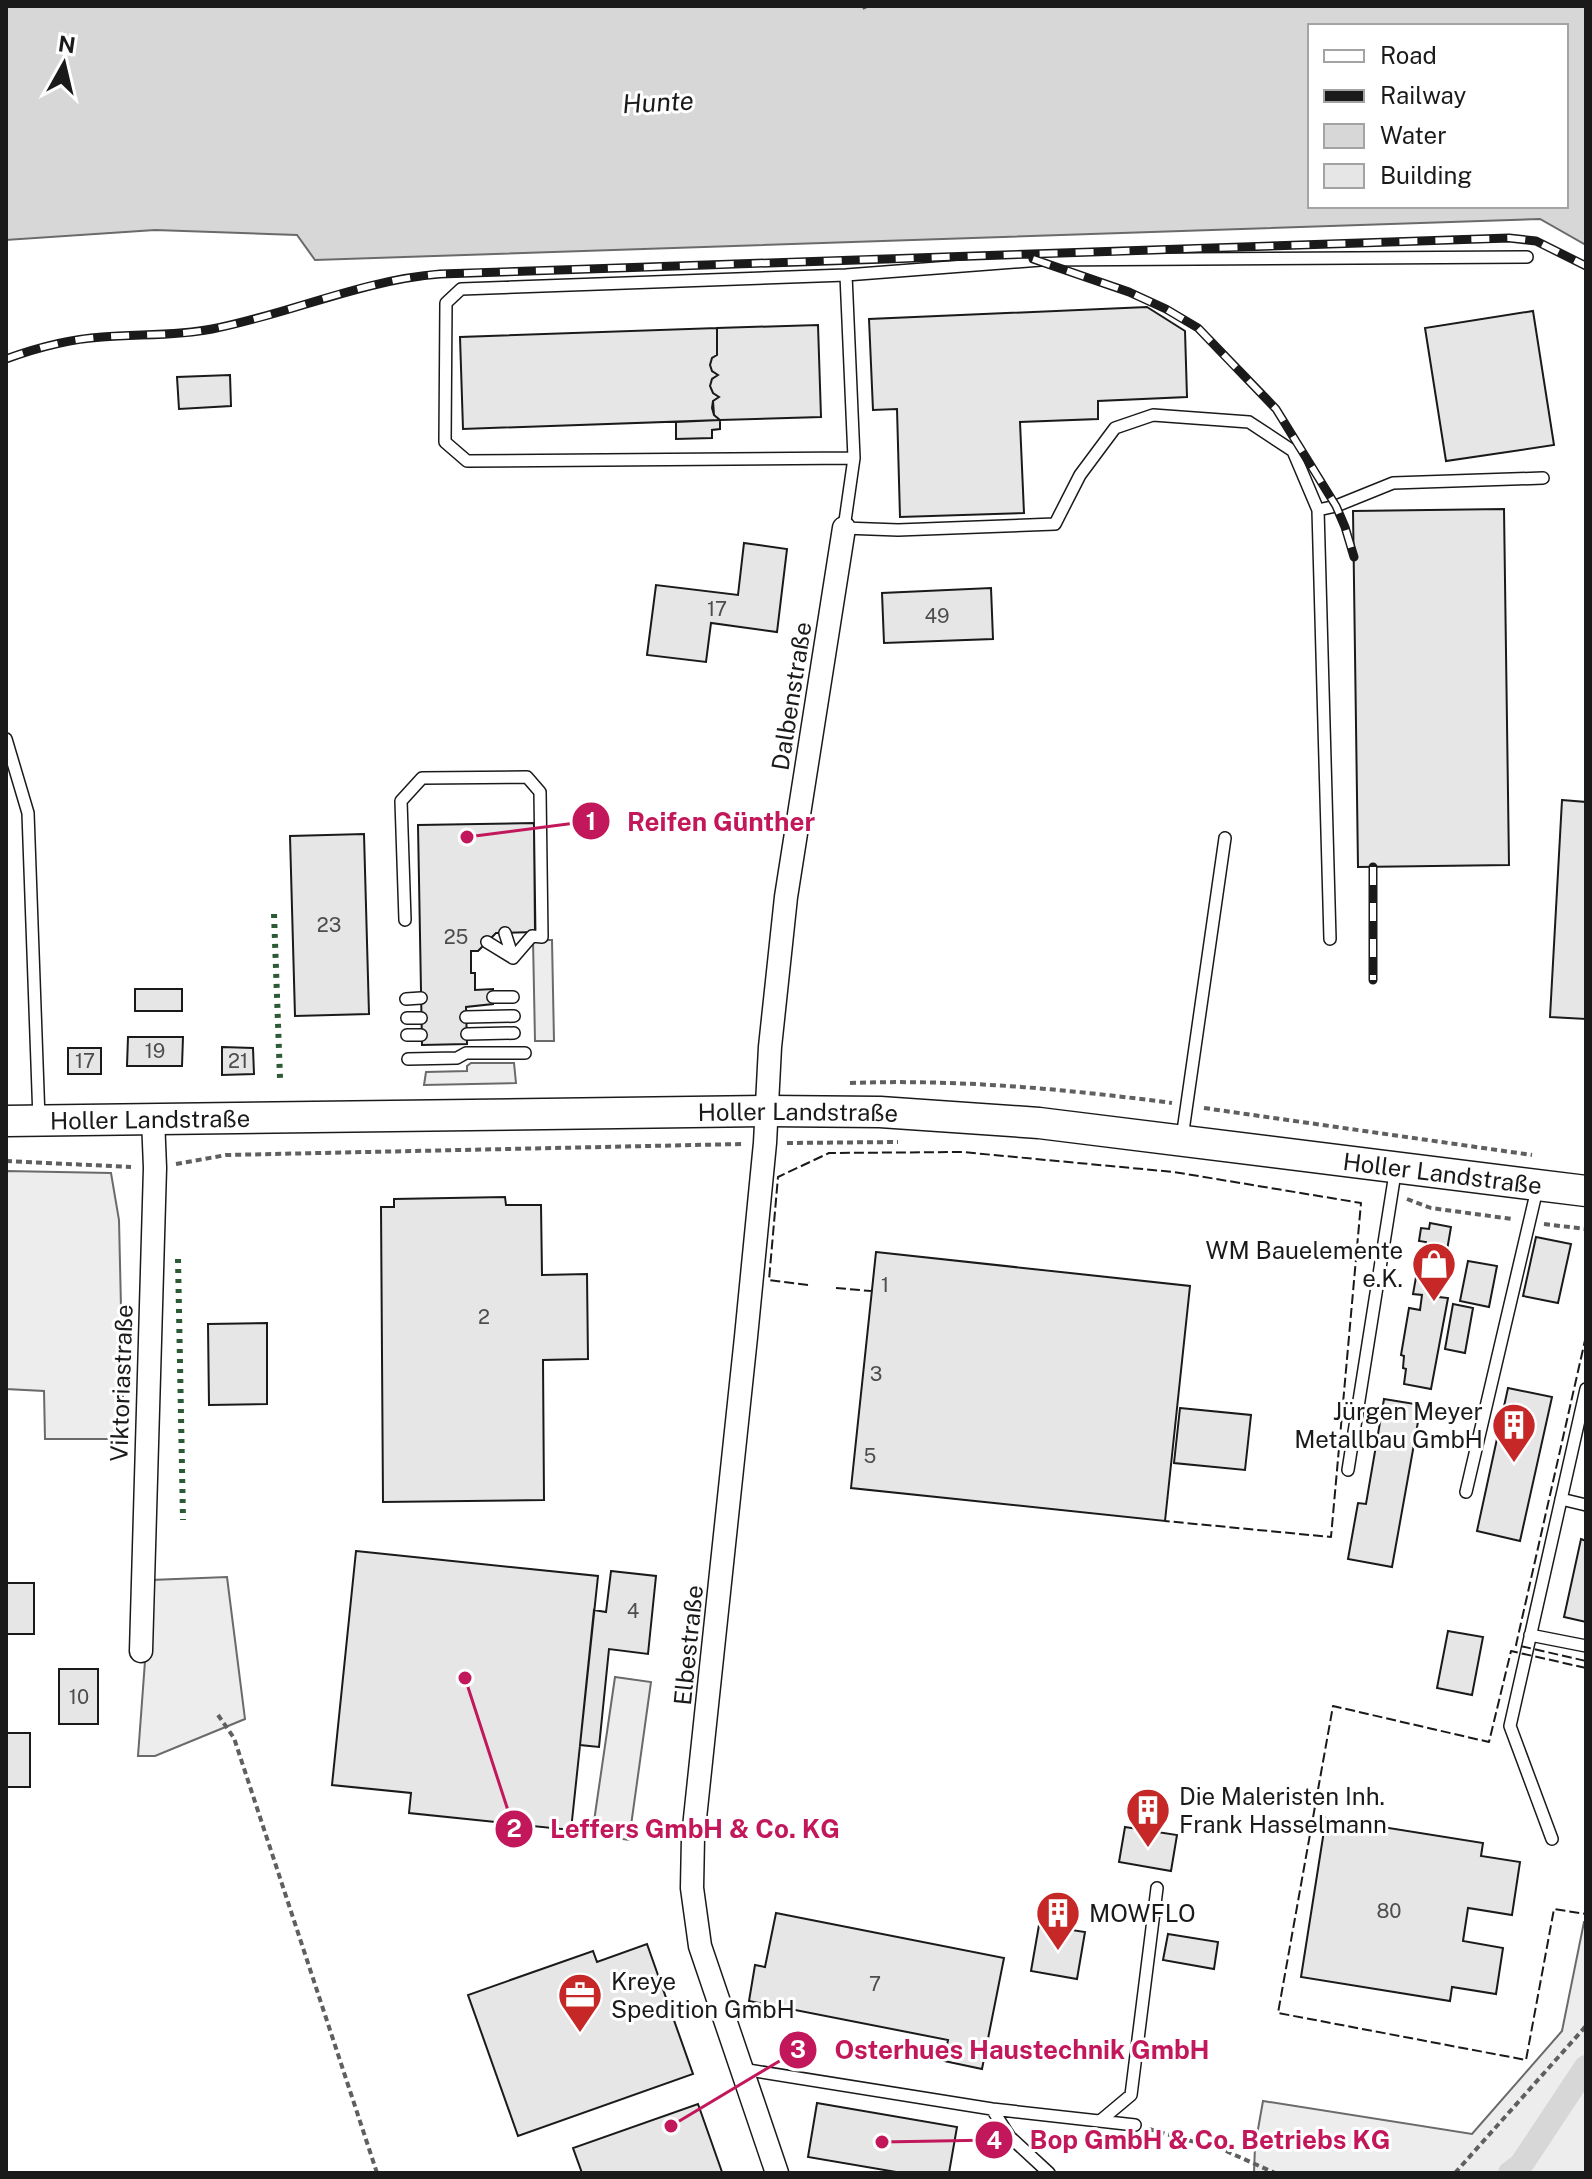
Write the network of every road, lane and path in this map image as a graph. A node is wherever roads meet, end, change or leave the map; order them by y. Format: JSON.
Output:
{"nodes":[{"id":1,"x":1527,"y":257,"type":"dead end"},
{"id":2,"x":846,"y":275,"type":"junction"},
{"id":3,"x":854,"y":458,"type":"junction"},
{"id":4,"x":1543,"y":478,"type":"dead end"},
{"id":5,"x":1318,"y":510,"type":"junction"},
{"id":6,"x":844,"y":528,"type":"junction"},
{"id":7,"x":6,"y":739,"type":"edge"},
{"id":8,"x":1225,"y":838,"type":"dead end"},
{"id":9,"x":405,"y":920,"type":"dead end"},
{"id":10,"x":523,"y":932,"type":"dead end"},
{"id":11,"x":505,"y":933,"type":"dead end"},
{"id":12,"x":1330,"y":939,"type":"dead end"},
{"id":13,"x":487,"y":942,"type":"dead end"},
{"id":14,"x":513,"y":958,"type":"junction"},
{"id":15,"x":493,"y":997,"type":"dead end"},
{"id":16,"x":513,"y":997,"type":"dead end"},
{"id":17,"x":421,"y":998,"type":"dead end"},
{"id":18,"x":406,"y":999,"type":"dead end"},
{"id":19,"x":514,"y":1016,"type":"dead end"},
{"id":20,"x":466,"y":1017,"type":"dead end"},
{"id":21,"x":407,"y":1018,"type":"dead end"},
{"id":22,"x":421,"y":1018,"type":"dead end"},
{"id":23,"x":514,"y":1033,"type":"dead end"},
{"id":24,"x":467,"y":1034,"type":"dead end"},
{"id":25,"x":407,"y":1035,"type":"dead end"},
{"id":26,"x":421,"y":1035,"type":"dead end"},
{"id":27,"x":525,"y":1053,"type":"dead end"},
{"id":28,"x":408,"y":1059,"type":"dead end"},
{"id":29,"x":767,"y":1111,"type":"junction"},
{"id":30,"x":153,"y":1118,"type":"junction"},
{"id":31,"x":39,"y":1120,"type":"junction"},
{"id":32,"x":6,"y":1121,"type":"edge"},
{"id":33,"x":1182,"y":1140,"type":"junction"},
{"id":34,"x":900,"y":1142,"type":"dead end"},
{"id":35,"x":765,"y":1143,"type":"junction"},
{"id":36,"x":6,"y":1161,"type":"edge"},
{"id":37,"x":155,"y":1168,"type":"junction"},
{"id":38,"x":1394,"y":1180,"type":"junction"},
{"id":39,"x":1538,"y":1185,"type":"junction"},
{"id":40,"x":1586,"y":1191,"type":"edge"},
{"id":41,"x":1528,"y":1221,"type":"junction"},
{"id":42,"x":1586,"y":1229,"type":"edge"},
{"id":43,"x":1586,"y":1389,"type":"edge"},
{"id":44,"x":1348,"y":1470,"type":"dead end"},
{"id":45,"x":1466,"y":1492,"type":"dead end"},
{"id":46,"x":1561,"y":1499,"type":"junction"},
{"id":47,"x":1586,"y":1505,"type":"edge"},
{"id":48,"x":1530,"y":1635,"type":"junction"},
{"id":49,"x":1586,"y":1646,"type":"edge"},
{"id":50,"x":141,"y":1651,"type":"dead end"},
{"id":51,"x":218,"y":1715,"type":"dead end"},
{"id":52,"x":1552,"y":1839,"type":"dead end"},
{"id":53,"x":1157,"y":1888,"type":"dead end"},
{"id":54,"x":1586,"y":2026,"type":"edge"},
{"id":55,"x":742,"y":2069,"type":"junction"},
{"id":56,"x":992,"y":2109,"type":"junction"},
{"id":57,"x":1100,"y":2121,"type":"junction"},
{"id":58,"x":1135,"y":2125,"type":"joint"},
{"id":59,"x":377,"y":2173,"type":"edge"},
{"id":60,"x":777,"y":2173,"type":"edge"},
{"id":61,"x":1049,"y":2173,"type":"edge"},
{"id":62,"x":1275,"y":2173,"type":"edge"},
{"id":63,"x":1455,"y":2173,"type":"edge"}],
"edges":[{"from":1,"to":2,"type":"lane"},
{"from":2,"to":3,"type":"lane"},
{"from":2,"to":3,"type":"lane"},
{"from":3,"to":6,"type":"lane"},
{"from":4,"to":5,"type":"lane"},
{"from":5,"to":6,"type":"lane"},
{"from":5,"to":12,"type":"lane"},
{"from":6,"to":29,"type":"street","name":"Dalbenstraße"},
{"from":7,"to":31,"type":"lane"},
{"from":8,"to":33,"type":"lane"},
{"from":9,"to":14,"type":"lane"},
{"from":10,"to":14,"type":"lane"},
{"from":11,"to":14,"type":"lane"},
{"from":13,"to":14,"type":"lane"},
{"from":15,"to":16,"type":"lane"},
{"from":17,"to":18,"type":"lane"},
{"from":19,"to":20,"type":"lane"},
{"from":21,"to":22,"type":"lane"},
{"from":23,"to":24,"type":"lane"},
{"from":25,"to":26,"type":"lane"},
{"from":27,"to":28,"type":"lane"},
{"from":29,"to":30,"type":"main road","name":"Holler Landstraße"},
{"from":29,"to":33,"type":"main road","name":"Holler Landstraße"},
{"from":29,"to":35,"type":"street","name":"Elbestraße"},
{"from":30,"to":31,"type":"main road","name":"Holler Landstraße"},
{"from":30,"to":37,"type":"street","name":"Viktoriastraße"},
{"from":31,"to":32,"type":"main road","name":"Holler Landstraße"},
{"from":33,"to":38,"type":"main road","name":"Holler Landstraße"},
{"from":34,"to":35,"type":"path"},
{"from":35,"to":37,"type":"path"},
{"from":35,"to":55,"type":"street","name":"Elbestraße"},
{"from":36,"to":37,"type":"path"},
{"from":37,"to":50,"type":"street","name":"Viktoriastraße"},
{"from":38,"to":39,"type":"main road","name":"Holler Landstraße"},
{"from":38,"to":41,"type":"path"},
{"from":38,"to":44,"type":"lane"},
{"from":39,"to":40,"type":"main road","name":"Holler Landstraße"},
{"from":39,"to":41,"type":"lane"},
{"from":41,"to":42,"type":"path"},
{"from":41,"to":45,"type":"lane"},
{"from":43,"to":46,"type":"lane"},
{"from":46,"to":47,"type":"lane"},
{"from":46,"to":48,"type":"lane"},
{"from":48,"to":49,"type":"lane"},
{"from":48,"to":52,"type":"lane"},
{"from":51,"to":59,"type":"path"},
{"from":53,"to":57,"type":"lane"},
{"from":54,"to":63,"type":"path"},
{"from":55,"to":56,"type":"lane"},
{"from":55,"to":60,"type":"street","name":"Elbestraße"},
{"from":56,"to":57,"type":"lane"},
{"from":56,"to":61,"type":"lane"},
{"from":57,"to":58,"type":"lane"},
{"from":58,"to":62,"type":"path"}]}
